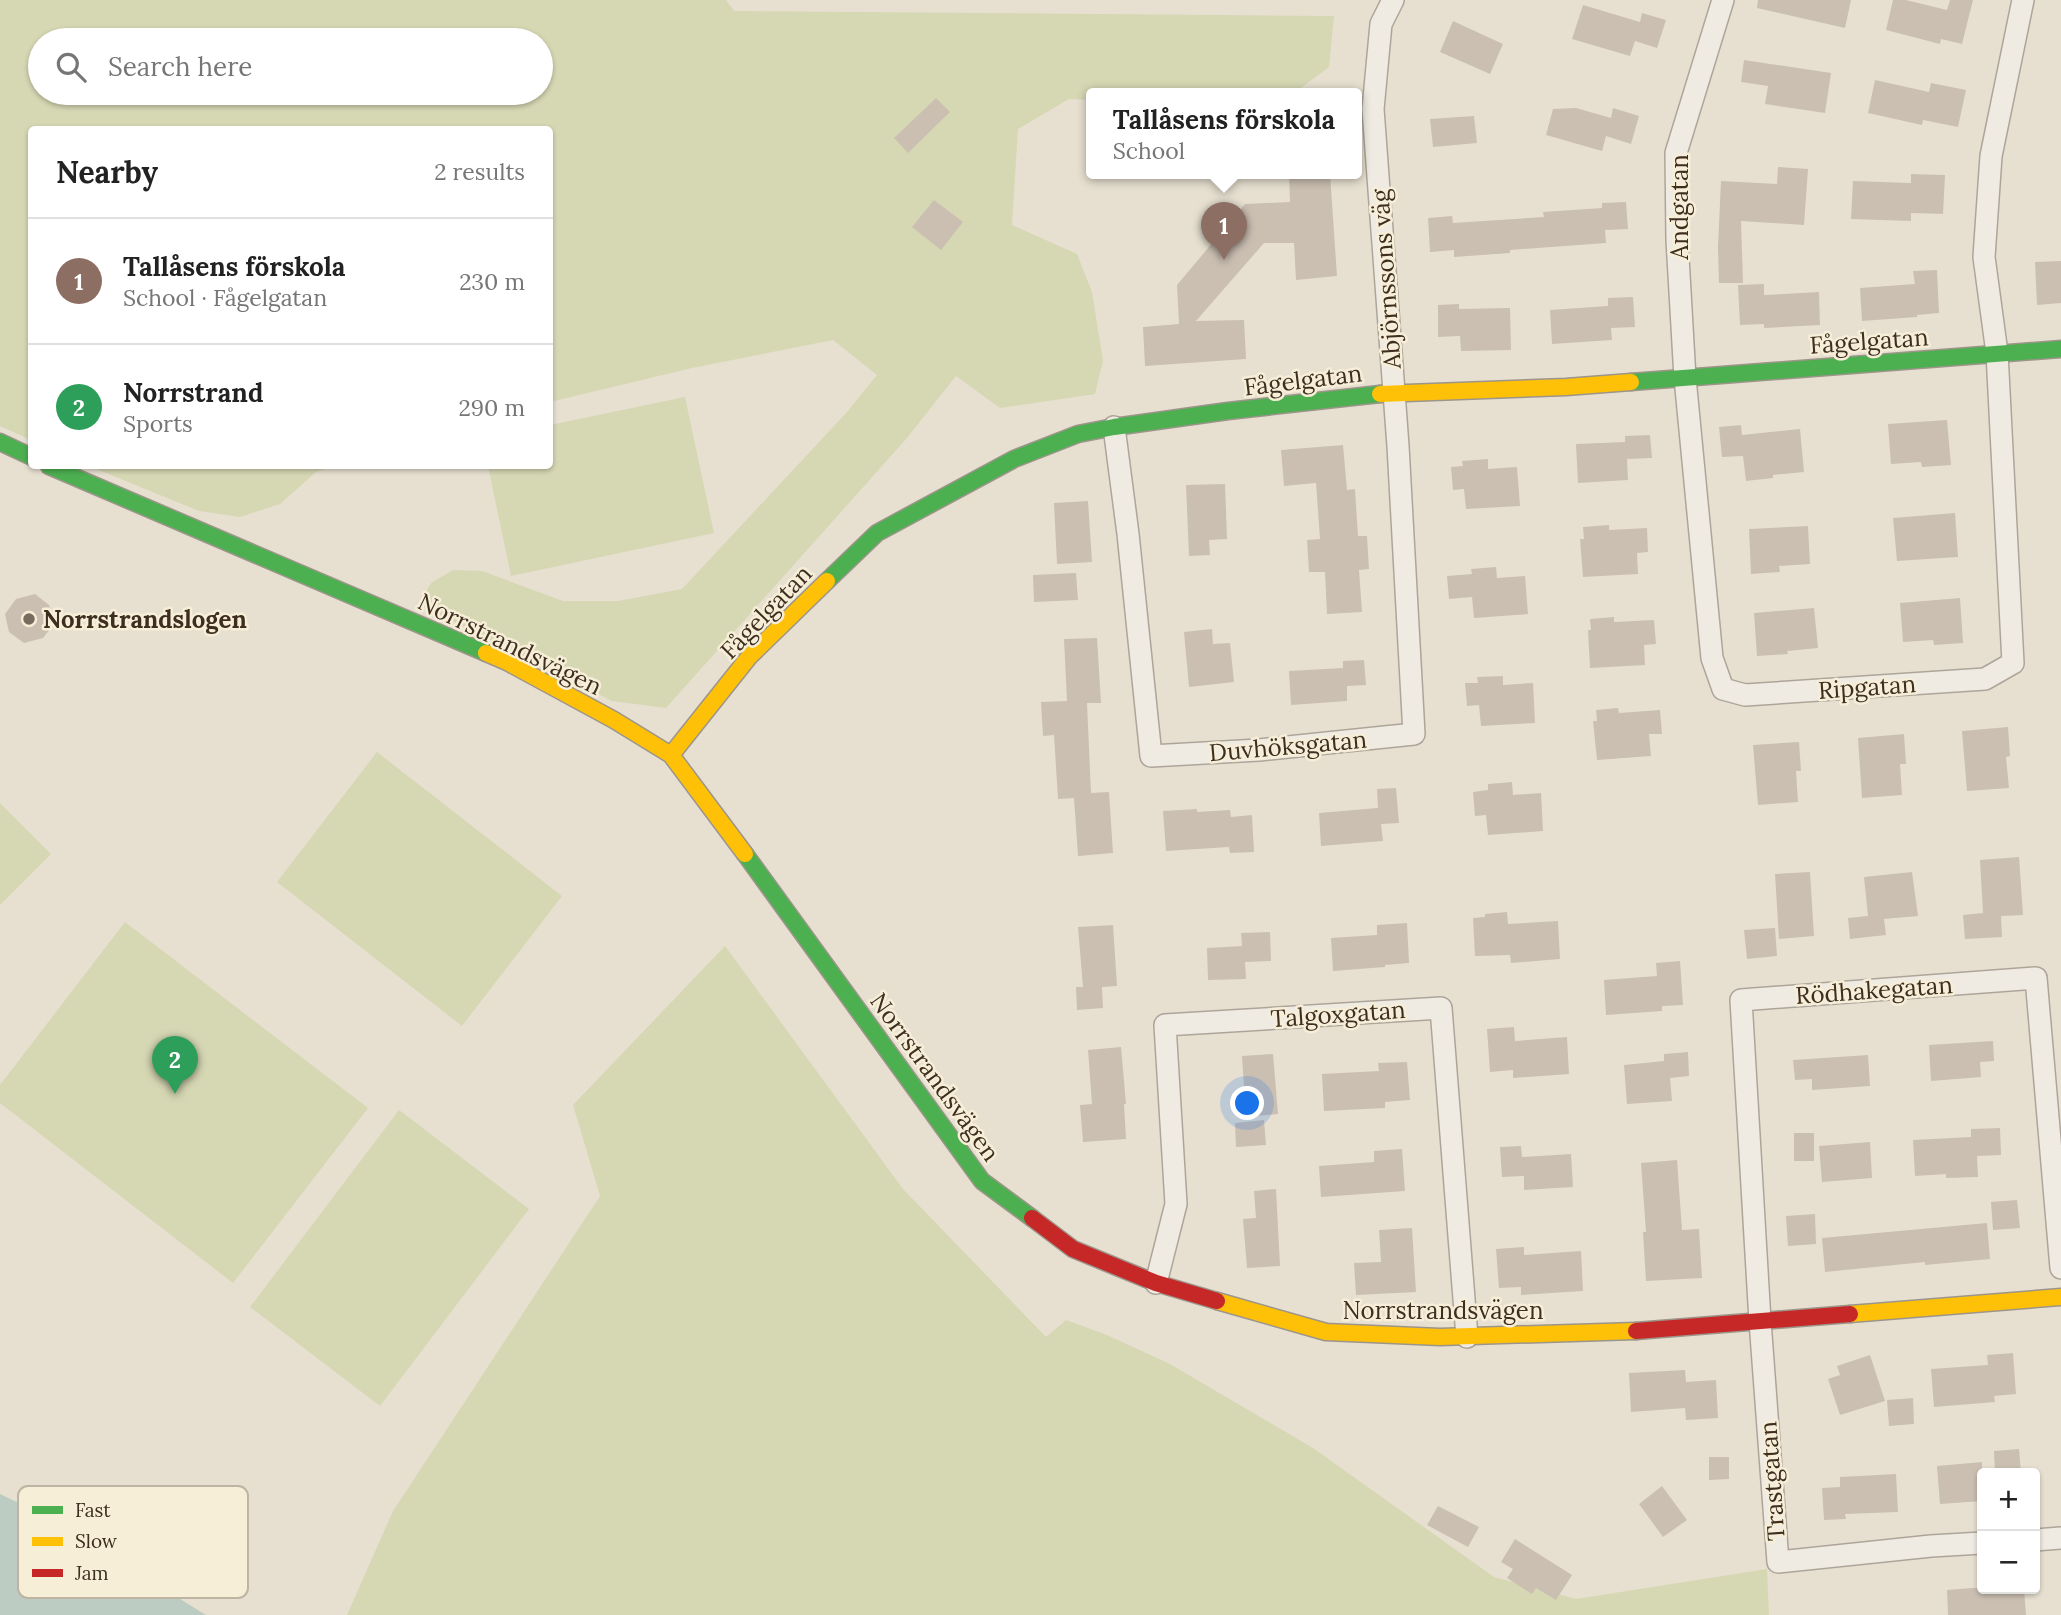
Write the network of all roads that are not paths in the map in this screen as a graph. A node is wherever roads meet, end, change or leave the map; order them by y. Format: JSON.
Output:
{"nodes":[{"id":1,"x":1393,"y":0,"type":"edge"},
{"id":2,"x":1723,"y":0,"type":"edge"},
{"id":3,"x":2023,"y":0,"type":"edge"},
{"id":4,"x":2061,"y":349,"type":"edge"},
{"id":5,"x":1997,"y":354,"type":"junction"},
{"id":6,"x":1685,"y":377,"type":"junction"},
{"id":7,"x":1394,"y":392,"type":"junction"},
{"id":8,"x":1114,"y":427,"type":"junction"},
{"id":9,"x":0,"y":442,"type":"edge"},
{"id":10,"x":28,"y":455,"type":"edge"},
{"id":11,"x":56,"y":469,"type":"edge"},
{"id":12,"x":671,"y":755,"type":"junction"},
{"id":13,"x":2061,"y":1268,"type":"edge"},
{"id":14,"x":1156,"y":1283,"type":"junction"},
{"id":15,"x":2061,"y":1297,"type":"edge"},
{"id":16,"x":1760,"y":1321,"type":"junction"},
{"id":17,"x":1467,"y":1337,"type":"junction"},
{"id":18,"x":2061,"y":1538,"type":"edge"},
{"id":19,"x":2040,"y":1540,"type":"edge"},
{"id":20,"x":1977,"y":1543,"type":"edge"}],
"edges":[{"from":1,"to":7,"type":"street","name":"Abjörnssons väg"},
{"from":2,"to":6,"type":"street","name":"Andgatan"},
{"from":3,"to":5,"type":"street"},
{"from":4,"to":5,"type":"street","name":"Fågelgatan"},
{"from":5,"to":6,"type":"street","name":"Fågelgatan"},
{"from":5,"to":6,"type":"street","name":"Ripgatan"},
{"from":6,"to":7,"type":"street","name":"Fågelgatan"},
{"from":7,"to":8,"type":"street","name":"Fågelgatan"},
{"from":7,"to":8,"type":"street","name":"Duvhöksgatan"},
{"from":8,"to":12,"type":"street","name":"Fågelgatan"},
{"from":9,"to":10,"type":"street"},
{"from":11,"to":12,"type":"street","name":"Norrstrandsvägen"},
{"from":12,"to":14,"type":"street","name":"Norrstrandsvägen"},
{"from":13,"to":16,"type":"street","name":"Rödhakegatan"},
{"from":14,"to":17,"type":"street","name":"Norrstrandsvägen"},
{"from":14,"to":17,"type":"street","name":"Talgoxgatan"},
{"from":15,"to":16,"type":"street","name":"Norrstrandsvägen"},
{"from":16,"to":17,"type":"street","name":"Norrstrandsvägen"},
{"from":16,"to":20,"type":"street","name":"Trastgatan"},
{"from":18,"to":19,"type":"street"}]}
